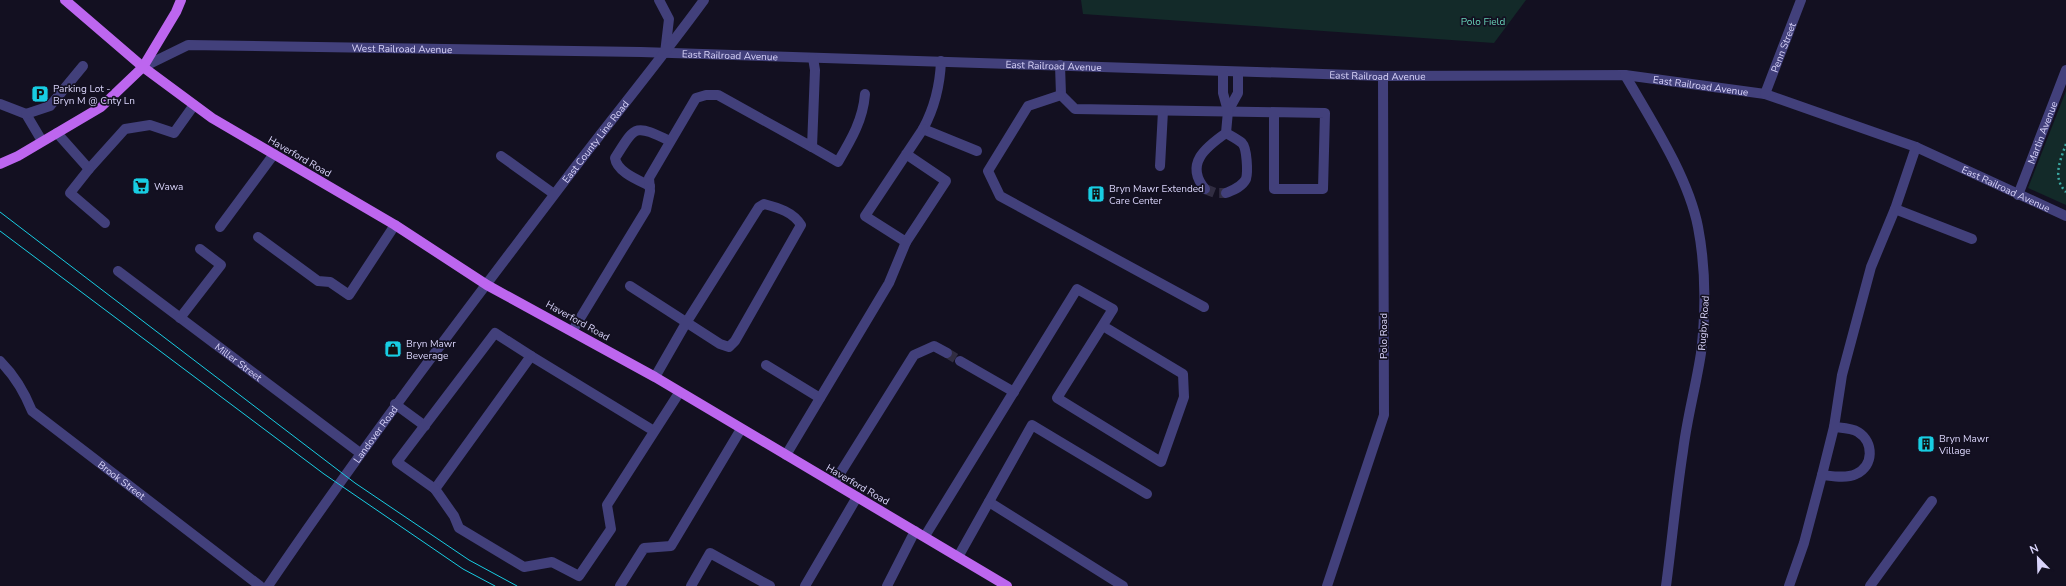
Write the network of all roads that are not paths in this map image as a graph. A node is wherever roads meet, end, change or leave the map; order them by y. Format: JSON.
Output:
{"nodes":[{"id":1,"x":65,"y":0,"type":"edge"},
{"id":2,"x":181,"y":0,"type":"edge"},
{"id":3,"x":659,"y":0,"type":"edge"},
{"id":4,"x":704,"y":0,"type":"edge"},
{"id":5,"x":1801,"y":0,"type":"edge"},
{"id":6,"x":665,"y":54,"type":"junction"},
{"id":7,"x":813,"y":58,"type":"junction"},
{"id":8,"x":941,"y":61,"type":"junction"},
{"id":9,"x":1060,"y":65,"type":"junction"},
{"id":10,"x":83,"y":66,"type":"dead end"},
{"id":11,"x":143,"y":67,"type":"junction"},
{"id":12,"x":2066,"y":70,"type":"edge"},
{"id":13,"x":1223,"y":72,"type":"junction"},
{"id":14,"x":1238,"y":73,"type":"junction"},
{"id":15,"x":1625,"y":75,"type":"junction"},
{"id":16,"x":1383,"y":76,"type":"junction"},
{"id":17,"x":865,"y":94,"type":"dead end"},
{"id":18,"x":1765,"y":94,"type":"junction"},
{"id":19,"x":1061,"y":96,"type":"junction"},
{"id":20,"x":0,"y":104,"type":"edge"},
{"id":21,"x":194,"y":105,"type":"junction"},
{"id":22,"x":1163,"y":111,"type":"junction"},
{"id":23,"x":1228,"y":111,"type":"junction"},
{"id":24,"x":1274,"y":113,"type":"junction"},
{"id":25,"x":26,"y":114,"type":"junction"},
{"id":26,"x":923,"y":129,"type":"junction"},
{"id":27,"x":57,"y":133,"type":"junction"},
{"id":28,"x":1226,"y":133,"type":"junction"},
{"id":29,"x":42,"y":141,"type":"junction"},
{"id":30,"x":670,"y":141,"type":"junction"},
{"id":31,"x":1916,"y":146,"type":"junction"},
{"id":32,"x":812,"y":147,"type":"junction"},
{"id":33,"x":977,"y":151,"type":"dead end"},
{"id":34,"x":274,"y":154,"type":"junction"},
{"id":35,"x":906,"y":154,"type":"junction"},
{"id":36,"x":501,"y":156,"type":"dead end"},
{"id":37,"x":0,"y":164,"type":"edge"},
{"id":38,"x":1160,"y":166,"type":"dead end"},
{"id":39,"x":89,"y":169,"type":"junction"},
{"id":40,"x":650,"y":186,"type":"junction"},
{"id":41,"x":1205,"y":189,"type":"dead end"},
{"id":42,"x":1226,"y":193,"type":"tunnel mouth"},
{"id":43,"x":554,"y":194,"type":"junction"},
{"id":44,"x":2018,"y":195,"type":"junction"},
{"id":45,"x":1895,"y":209,"type":"junction"},
{"id":46,"x":2066,"y":216,"type":"edge"},
{"id":47,"x":105,"y":223,"type":"dead end"},
{"id":48,"x":395,"y":225,"type":"junction"},
{"id":49,"x":220,"y":227,"type":"dead end"},
{"id":50,"x":258,"y":237,"type":"dead end"},
{"id":51,"x":1972,"y":238,"type":"dead end"},
{"id":52,"x":906,"y":242,"type":"junction"},
{"id":53,"x":200,"y":248,"type":"dead end"},
{"id":54,"x":118,"y":271,"type":"dead end"},
{"id":55,"x":487,"y":284,"type":"junction"},
{"id":56,"x":630,"y":286,"type":"dead end"},
{"id":57,"x":1204,"y":307,"type":"dead end"},
{"id":58,"x":180,"y":318,"type":"junction"},
{"id":59,"x":686,"y":323,"type":"junction"},
{"id":60,"x":1103,"y":326,"type":"junction"},
{"id":61,"x":573,"y":330,"type":"junction"},
{"id":62,"x":947,"y":353,"type":"tunnel mouth"},
{"id":63,"x":531,"y":356,"type":"junction"},
{"id":64,"x":0,"y":361,"type":"edge"},
{"id":65,"x":960,"y":361,"type":"tunnel mouth"},
{"id":66,"x":766,"y":364,"type":"dead end"},
{"id":67,"x":655,"y":377,"type":"junction"},
{"id":68,"x":679,"y":392,"type":"junction"},
{"id":69,"x":1014,"y":392,"type":"junction"},
{"id":70,"x":820,"y":398,"type":"junction"},
{"id":71,"x":395,"y":404,"type":"junction"},
{"id":72,"x":425,"y":426,"type":"junction"},
{"id":73,"x":1834,"y":427,"type":"junction"},
{"id":74,"x":741,"y":429,"type":"junction"},
{"id":75,"x":654,"y":431,"type":"junction"},
{"id":76,"x":360,"y":453,"type":"junction"},
{"id":77,"x":786,"y":455,"type":"junction"},
{"id":78,"x":1822,"y":475,"type":"junction"},
{"id":79,"x":834,"y":483,"type":"junction"},
{"id":80,"x":435,"y":489,"type":"junction"},
{"id":81,"x":1147,"y":494,"type":"dead end"},
{"id":82,"x":858,"y":497,"type":"junction"},
{"id":83,"x":1932,"y":501,"type":"dead end"},
{"id":84,"x":989,"y":502,"type":"junction"},
{"id":85,"x":915,"y":531,"type":"junction"},
{"id":86,"x":925,"y":536,"type":"junction"},
{"id":87,"x":958,"y":557,"type":"junction"},
{"id":88,"x":753,"y":582,"type":"edge"},
{"id":89,"x":1001,"y":584,"type":"edge"},
{"id":90,"x":260,"y":586,"type":"edge"},
{"id":91,"x":268,"y":586,"type":"edge"},
{"id":92,"x":620,"y":586,"type":"edge"},
{"id":93,"x":691,"y":586,"type":"edge"},
{"id":94,"x":770,"y":586,"type":"edge"},
{"id":95,"x":805,"y":586,"type":"edge"},
{"id":96,"x":887,"y":586,"type":"edge"},
{"id":97,"x":1123,"y":586,"type":"edge"},
{"id":98,"x":1327,"y":586,"type":"edge"},
{"id":99,"x":1666,"y":586,"type":"edge"},
{"id":100,"x":1789,"y":586,"type":"edge"},
{"id":101,"x":1870,"y":586,"type":"edge"}],
"edges":[{"from":1,"to":11,"type":"main road","name":"Haverford Road"},
{"from":2,"to":11,"type":"main road"},
{"from":3,"to":6,"type":"street"},
{"from":4,"to":6,"type":"street","name":"East County Line Road"},
{"from":5,"to":18,"type":"street","name":"Penn Street"},
{"from":6,"to":7,"type":"street","name":"East Railroad Avenue"},
{"from":6,"to":11,"type":"street","name":"West Railroad Avenue"},
{"from":6,"to":43,"type":"street","name":"East County Line Road"},
{"from":7,"to":8,"type":"street","name":"East Railroad Avenue"},
{"from":7,"to":32,"type":"street"},
{"from":8,"to":9,"type":"street","name":"East Railroad Avenue"},
{"from":8,"to":26,"type":"street"},
{"from":9,"to":13,"type":"street","name":"East Railroad Avenue"},
{"from":9,"to":19,"type":"street"},
{"from":10,"to":25,"type":"street"},
{"from":11,"to":21,"type":"main road","name":"Haverford Road"},
{"from":11,"to":27,"type":"main road"},
{"from":12,"to":44,"type":"street","name":"Martin Avenue"},
{"from":13,"to":14,"type":"street","name":"East Railroad Avenue"},
{"from":13,"to":23,"type":"street"},
{"from":14,"to":16,"type":"street","name":"East Railroad Avenue"},
{"from":14,"to":23,"type":"street"},
{"from":15,"to":16,"type":"street","name":"East Railroad Avenue"},
{"from":15,"to":18,"type":"street","name":"East Railroad Avenue"},
{"from":15,"to":99,"type":"street","name":"Rugby Road"},
{"from":16,"to":98,"type":"street","name":"Polo Road"},
{"from":17,"to":32,"type":"street"},
{"from":18,"to":31,"type":"street","name":"East Railroad Avenue"},
{"from":19,"to":22,"type":"street"},
{"from":19,"to":57,"type":"street"},
{"from":20,"to":25,"type":"street"},
{"from":21,"to":34,"type":"main road","name":"Haverford Road"},
{"from":21,"to":39,"type":"street"},
{"from":22,"to":23,"type":"street"},
{"from":22,"to":38,"type":"street"},
{"from":23,"to":24,"type":"street"},
{"from":23,"to":28,"type":"street"},
{"from":24,"to":24,"type":"street"},
{"from":25,"to":29,"type":"street"},
{"from":26,"to":33,"type":"street"},
{"from":26,"to":35,"type":"street"},
{"from":27,"to":29,"type":"main road"},
{"from":27,"to":39,"type":"street"},
{"from":28,"to":41,"type":"street"},
{"from":28,"to":42,"type":"street"},
{"from":29,"to":37,"type":"main road"},
{"from":30,"to":32,"type":"street"},
{"from":30,"to":40,"type":"street"},
{"from":30,"to":40,"type":"street"},
{"from":31,"to":44,"type":"street","name":"East Railroad Avenue"},
{"from":31,"to":45,"type":"street"},
{"from":34,"to":48,"type":"main road","name":"Haverford Road"},
{"from":34,"to":49,"type":"street"},
{"from":35,"to":52,"type":"street"},
{"from":35,"to":52,"type":"street"},
{"from":36,"to":43,"type":"street"},
{"from":39,"to":47,"type":"street"},
{"from":40,"to":61,"type":"street"},
{"from":43,"to":55,"type":"street","name":"East County Line Road"},
{"from":44,"to":46,"type":"street","name":"East Railroad Avenue"},
{"from":45,"to":51,"type":"street"},
{"from":45,"to":73,"type":"street"},
{"from":48,"to":50,"type":"street"},
{"from":48,"to":55,"type":"main road","name":"Haverford Road"},
{"from":52,"to":70,"type":"street"},
{"from":53,"to":58,"type":"street"},
{"from":54,"to":58,"type":"street","name":"Miller Street"},
{"from":55,"to":61,"type":"main road","name":"Haverford Road"},
{"from":55,"to":71,"type":"street","name":"Landover Road"},
{"from":56,"to":59,"type":"street"},
{"from":58,"to":76,"type":"street","name":"Miller Street"},
{"from":59,"to":59,"type":"street"},
{"from":59,"to":67,"type":"street"},
{"from":60,"to":60,"type":"street"},
{"from":60,"to":69,"type":"street"},
{"from":61,"to":67,"type":"main road","name":"Haverford Road"},
{"from":62,"to":79,"type":"street"},
{"from":63,"to":72,"type":"street"},
{"from":63,"to":75,"type":"street"},
{"from":63,"to":80,"type":"street"},
{"from":64,"to":90,"type":"street","name":"Brook Street"},
{"from":65,"to":69,"type":"street"},
{"from":66,"to":70,"type":"street"},
{"from":67,"to":68,"type":"main road","name":"Haverford Road"},
{"from":68,"to":74,"type":"main road","name":"Haverford Road"},
{"from":68,"to":75,"type":"street"},
{"from":69,"to":86,"type":"street"},
{"from":70,"to":77,"type":"street"},
{"from":71,"to":72,"type":"street"},
{"from":71,"to":76,"type":"street","name":"Landover Road"},
{"from":72,"to":80,"type":"street"},
{"from":73,"to":78,"type":"street"},
{"from":73,"to":78,"type":"street"},
{"from":74,"to":77,"type":"main road","name":"Haverford Road"},
{"from":74,"to":92,"type":"street"},
{"from":75,"to":80,"type":"street"},
{"from":76,"to":91,"type":"street","name":"Landover Road"},
{"from":77,"to":79,"type":"main road","name":"Haverford Road"},
{"from":78,"to":100,"type":"street"},
{"from":79,"to":82,"type":"main road","name":"Haverford Road"},
{"from":81,"to":84,"type":"street"},
{"from":82,"to":85,"type":"main road","name":"Haverford Road"},
{"from":82,"to":95,"type":"street"},
{"from":83,"to":101,"type":"street"},
{"from":84,"to":87,"type":"street"},
{"from":84,"to":97,"type":"street"},
{"from":85,"to":86,"type":"main road","name":"Haverford Road"},
{"from":85,"to":96,"type":"street"},
{"from":86,"to":87,"type":"main road","name":"Haverford Road"},
{"from":87,"to":89,"type":"main road","name":"Haverford Road"},
{"from":88,"to":93,"type":"street"},
{"from":88,"to":94,"type":"street"}]}
